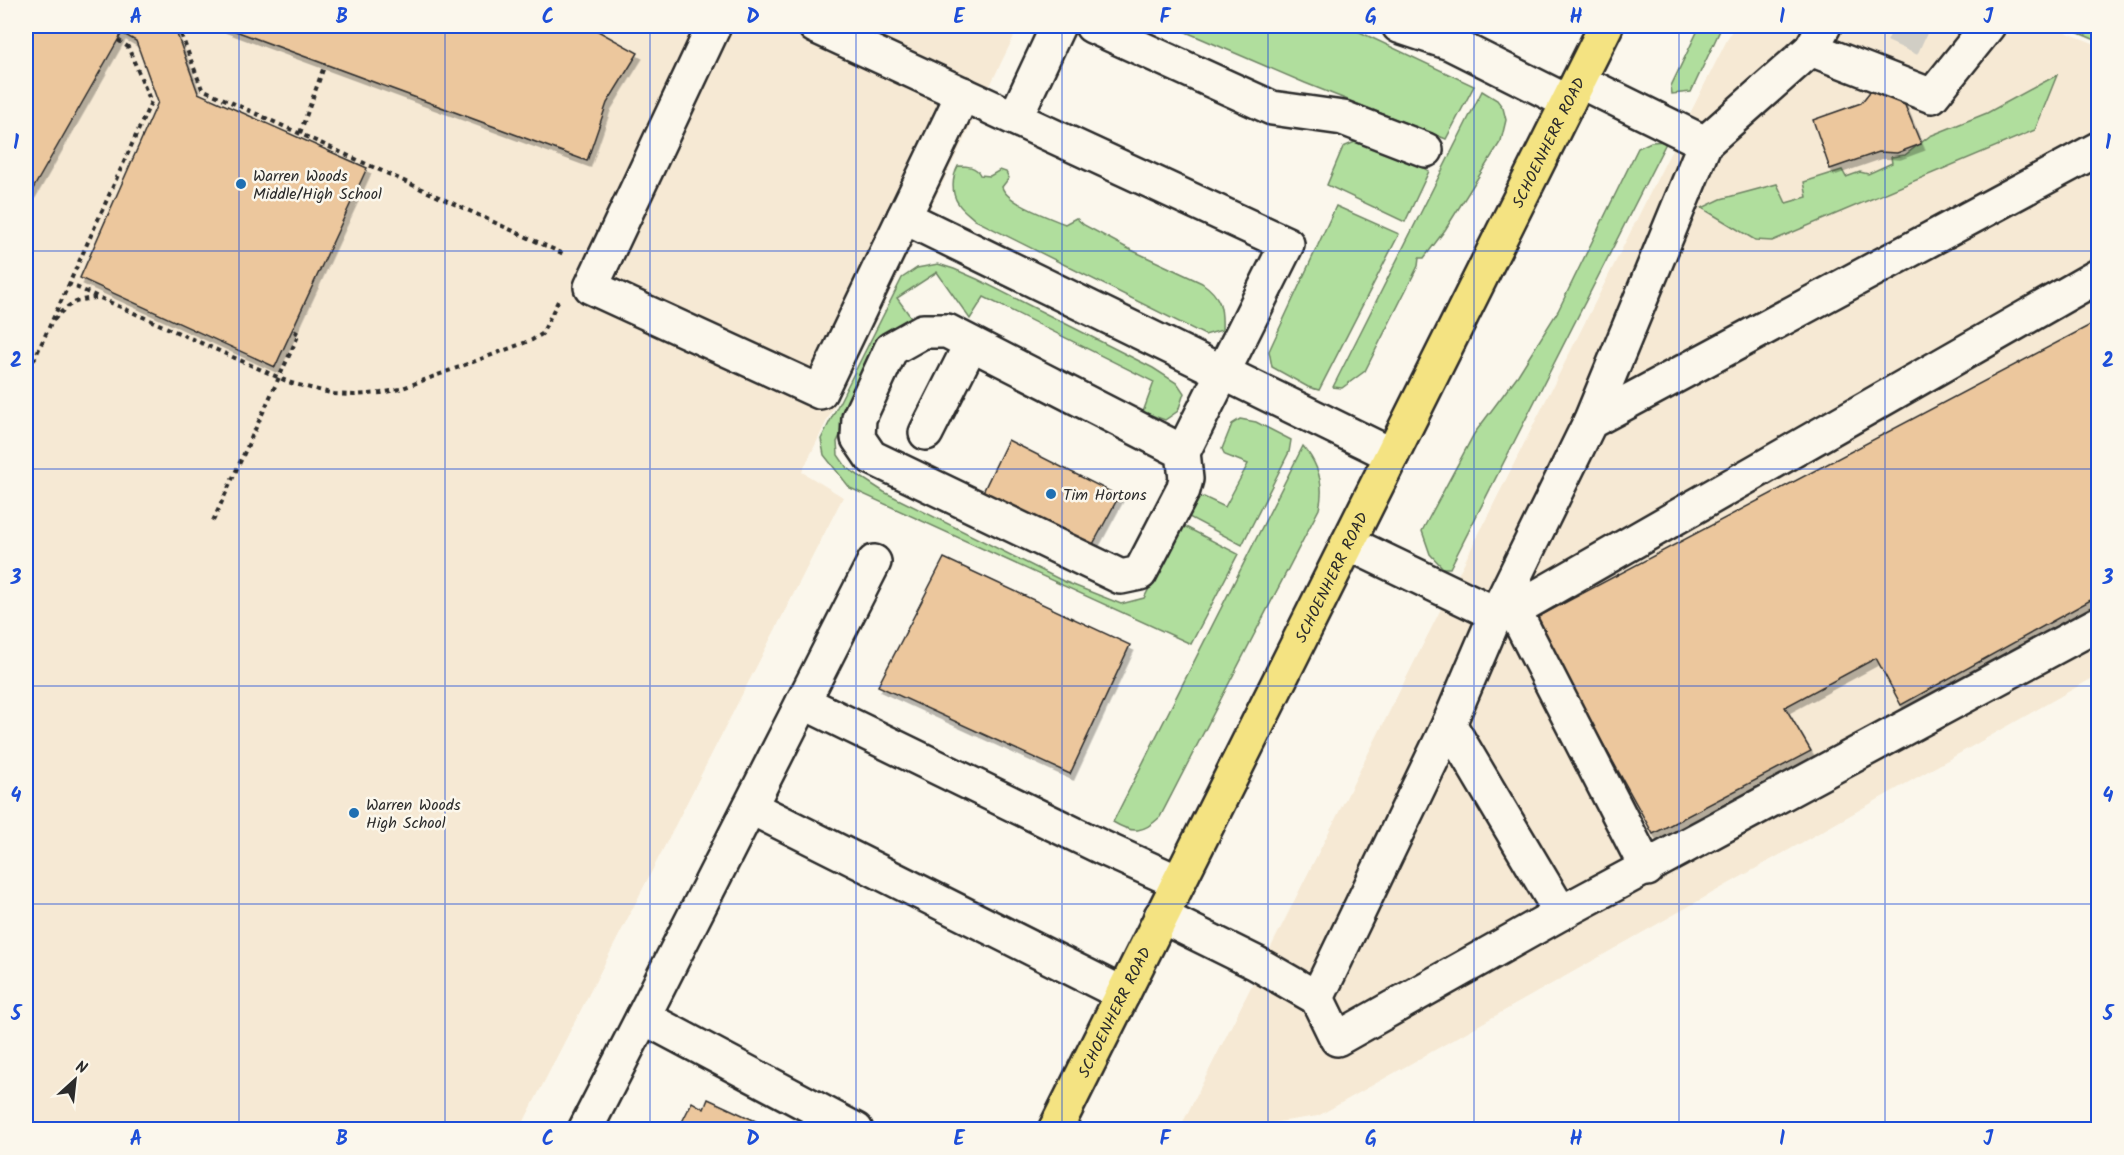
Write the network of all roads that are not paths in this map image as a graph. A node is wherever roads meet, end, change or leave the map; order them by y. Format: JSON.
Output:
{"nodes":[{"id":1,"x":714,"y":26,"type":"edge"},
{"id":2,"x":815,"y":26,"type":"edge"},
{"id":3,"x":1058,"y":26,"type":"edge"},
{"id":4,"x":1092,"y":26,"type":"edge"},
{"id":5,"x":1399,"y":26,"type":"edge"},
{"id":6,"x":1606,"y":26,"type":"edge"},
{"id":7,"x":1988,"y":26,"type":"edge"},
{"id":8,"x":1818,"y":32,"type":"edge"},
{"id":9,"x":1574,"y":91,"type":"junction"},
{"id":10,"x":963,"y":94,"type":"junction"},
{"id":11,"x":1015,"y":118,"type":"junction"},
{"id":12,"x":1705,"y":143,"type":"junction"},
{"id":13,"x":2098,"y":148,"type":"edge"},
{"id":14,"x":1426,"y":150,"type":"dead end"},
{"id":15,"x":904,"y":217,"type":"junction"},
{"id":16,"x":2098,"y":276,"type":"edge"},
{"id":17,"x":971,"y":344,"type":"junction"},
{"id":18,"x":1224,"y":373,"type":"junction"},
{"id":19,"x":1590,"y":422,"type":"junction"},
{"id":20,"x":926,"y":433,"type":"dead end"},
{"id":21,"x":1183,"y":452,"type":"junction"},
{"id":22,"x":1392,"y":455,"type":"junction"},
{"id":23,"x":1348,"y":543,"type":"junction"},
{"id":24,"x":874,"y":562,"type":"dead end"},
{"id":25,"x":1505,"y":612,"type":"junction"},
{"id":26,"x":2098,"y":624,"type":"edge"},
{"id":27,"x":803,"y":702,"type":"junction"},
{"id":28,"x":1449,"y":724,"type":"junction"},
{"id":29,"x":750,"y":807,"type":"junction"},
{"id":30,"x":1647,"y":869,"type":"junction"},
{"id":31,"x":1178,"y":882,"type":"junction"},
{"id":32,"x":1561,"y":913,"type":"junction"},
{"id":33,"x":1161,"y":916,"type":"junction"},
{"id":34,"x":1123,"y":994,"type":"junction"},
{"id":35,"x":1317,"y":998,"type":"junction"},
{"id":36,"x":643,"y":1017,"type":"junction"},
{"id":37,"x":585,"y":1130,"type":"edge"},
{"id":38,"x":856,"y":1130,"type":"edge"},
{"id":39,"x":1055,"y":1130,"type":"edge"}],
"edges":[{"from":1,"to":15,"type":"lane"},
{"from":2,"to":10,"type":"lane"},
{"from":3,"to":11,"type":"lane"},
{"from":4,"to":14,"type":"lane"},
{"from":5,"to":9,"type":"lane"},
{"from":6,"to":9,"type":"main road","name":"SCHOENHERR ROAD"},
{"from":7,"to":8,"type":"lane"},
{"from":8,"to":12,"type":"lane"},
{"from":9,"to":12,"type":"lane"},
{"from":9,"to":22,"type":"main road","name":"SCHOENHERR ROAD"},
{"from":10,"to":11,"type":"lane"},
{"from":10,"to":15,"type":"lane"},
{"from":11,"to":18,"type":"lane"},
{"from":12,"to":19,"type":"lane"},
{"from":13,"to":19,"type":"lane"},
{"from":15,"to":18,"type":"lane"},
{"from":16,"to":25,"type":"lane"},
{"from":17,"to":20,"type":"lane"},
{"from":17,"to":21,"type":"lane"},
{"from":17,"to":21,"type":"lane"},
{"from":18,"to":21,"type":"lane"},
{"from":18,"to":22,"type":"lane"},
{"from":19,"to":25,"type":"lane"},
{"from":22,"to":23,"type":"main road","name":"SCHOENHERR ROAD"},
{"from":23,"to":25,"type":"lane"},
{"from":23,"to":31,"type":"main road","name":"SCHOENHERR ROAD"},
{"from":24,"to":27,"type":"lane"},
{"from":25,"to":28,"type":"lane"},
{"from":25,"to":30,"type":"lane"},
{"from":26,"to":30,"type":"lane"},
{"from":27,"to":29,"type":"lane"},
{"from":27,"to":31,"type":"lane"},
{"from":28,"to":32,"type":"lane"},
{"from":28,"to":35,"type":"lane"},
{"from":29,"to":34,"type":"lane"},
{"from":29,"to":36,"type":"lane"},
{"from":30,"to":32,"type":"lane"},
{"from":31,"to":33,"type":"main road","name":"SCHOENHERR ROAD"},
{"from":32,"to":35,"type":"lane"},
{"from":33,"to":34,"type":"main road","name":"SCHOENHERR ROAD"},
{"from":33,"to":35,"type":"lane"},
{"from":34,"to":39,"type":"main road","name":"SCHOENHERR ROAD"},
{"from":36,"to":37,"type":"lane"},
{"from":36,"to":38,"type":"lane"}]}
